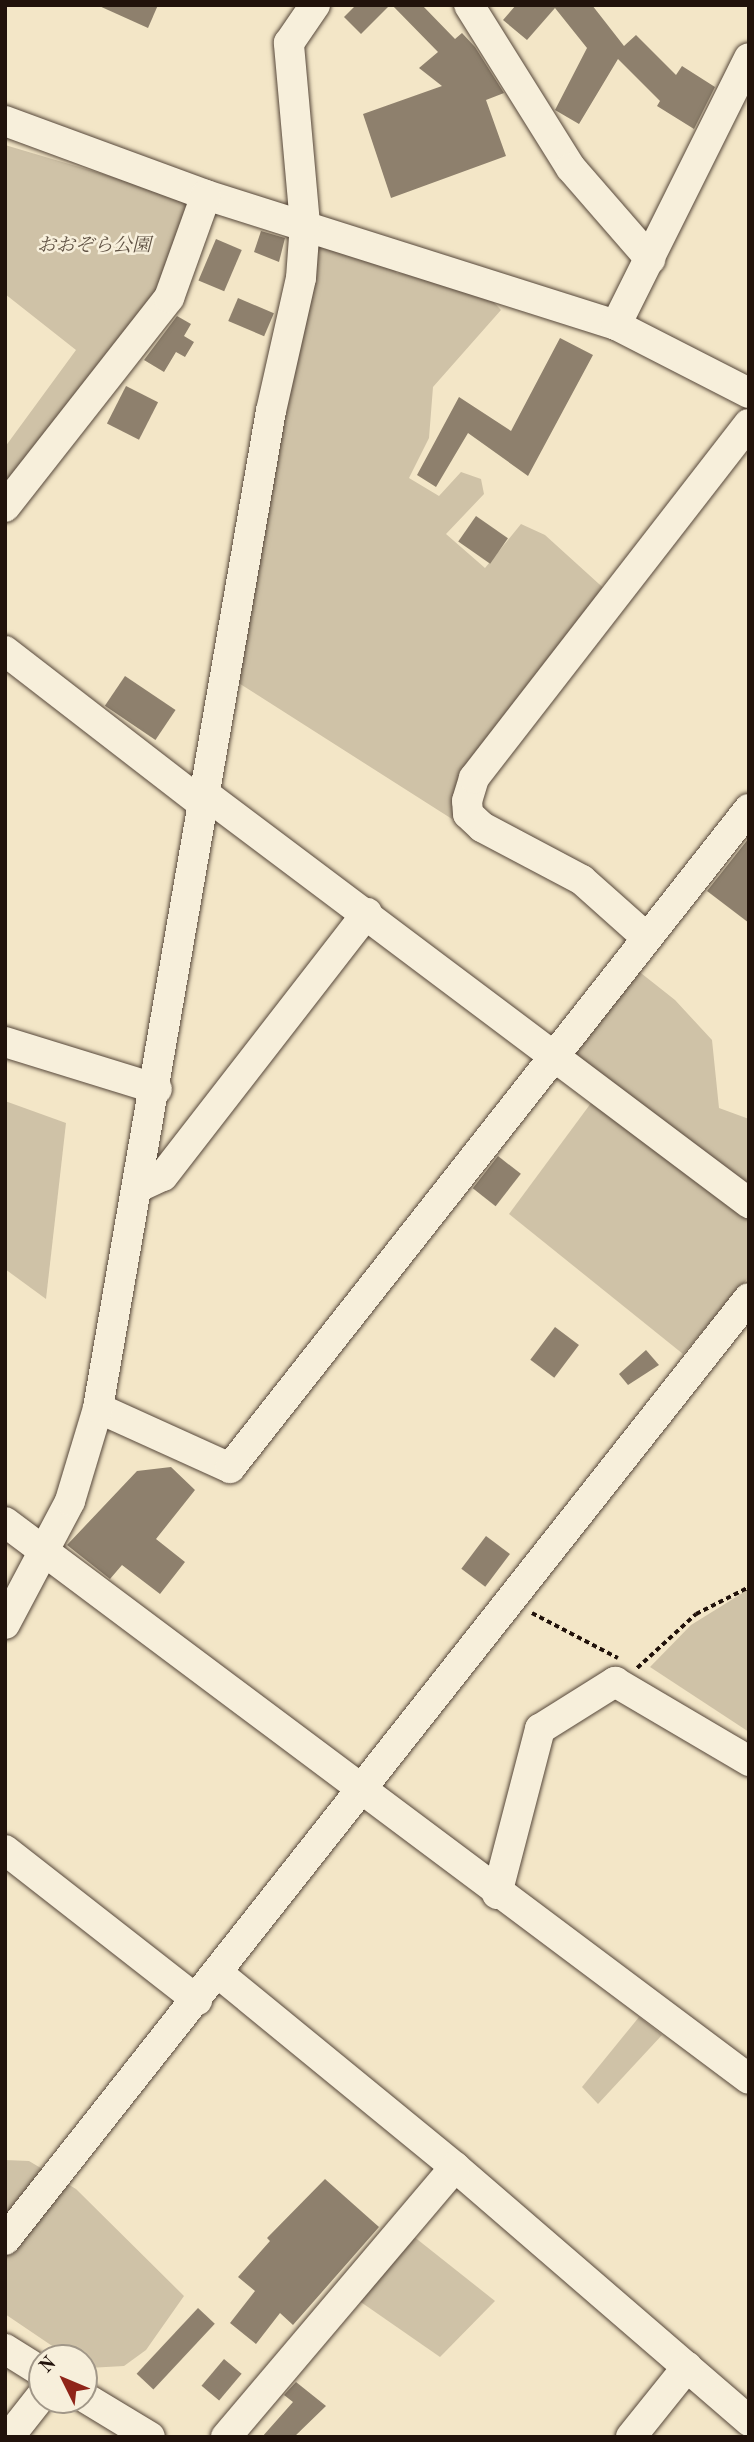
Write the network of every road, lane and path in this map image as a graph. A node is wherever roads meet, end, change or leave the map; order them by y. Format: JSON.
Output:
{"nodes":[{"id":1,"x":315,"y":5,"type":"edge"},
{"id":2,"x":469,"y":5,"type":"edge"},
{"id":3,"x":749,"y":58,"type":"edge"},
{"id":4,"x":5,"y":121,"type":"edge"},
{"id":5,"x":206,"y":195,"type":"junction"},
{"id":6,"x":305,"y":224,"type":"junction"},
{"id":7,"x":650,"y":259,"type":"junction"},
{"id":8,"x":615,"y":325,"type":"junction"},
{"id":9,"x":749,"y":393,"type":"edge"},
{"id":10,"x":749,"y":424,"type":"edge"},
{"id":11,"x":5,"y":506,"type":"edge"},
{"id":12,"x":5,"y":651,"type":"edge"},
{"id":13,"x":205,"y":799,"type":"junction"},
{"id":14,"x":749,"y":809,"type":"edge"},
{"id":15,"x":367,"y":913,"type":"junction"},
{"id":16,"x":647,"y":938,"type":"junction"},
{"id":17,"x":5,"y":1042,"type":"edge"},
{"id":18,"x":554,"y":1055,"type":"junction"},
{"id":19,"x":157,"y":1089,"type":"junction"},
{"id":20,"x":139,"y":1187,"type":"junction"},
{"id":21,"x":749,"y":1203,"type":"edge"},
{"id":22,"x":749,"y":1298,"type":"edge"},
{"id":23,"x":98,"y":1408,"type":"junction"},
{"id":24,"x":5,"y":1522,"type":"edge"},
{"id":25,"x":43,"y":1552,"type":"junction"},
{"id":26,"x":749,"y":1587,"type":"edge"},
{"id":27,"x":511,"y":1602,"type":"junction"},
{"id":28,"x":5,"y":1624,"type":"edge"},
{"id":29,"x":749,"y":1761,"type":"edge"},
{"id":30,"x":364,"y":1791,"type":"junction"},
{"id":31,"x":5,"y":1850,"type":"edge"},
{"id":32,"x":497,"y":1894,"type":"junction"},
{"id":33,"x":218,"y":1973,"type":"junction"},
{"id":34,"x":197,"y":2000,"type":"junction"},
{"id":35,"x":749,"y":2079,"type":"edge"},
{"id":36,"x":455,"y":2167,"type":"junction"},
{"id":37,"x":5,"y":2240,"type":"edge"},
{"id":38,"x":5,"y":2349,"type":"edge"},
{"id":39,"x":28,"y":2363,"type":"edge"},
{"id":40,"x":687,"y":2367,"type":"junction"},
{"id":41,"x":98,"y":2405,"type":"edge"},
{"id":42,"x":28,"y":2413,"type":"edge"},
{"id":43,"x":749,"y":2421,"type":"edge"},
{"id":44,"x":9,"y":2437,"type":"edge"},
{"id":45,"x":150,"y":2437,"type":"edge"},
{"id":46,"x":226,"y":2437,"type":"edge"},
{"id":47,"x":631,"y":2437,"type":"edge"}],
"edges":[{"from":1,"to":6,"type":"street"},
{"from":2,"to":7,"type":"street"},
{"from":3,"to":7,"type":"street"},
{"from":4,"to":5,"type":"street"},
{"from":5,"to":6,"type":"street"},
{"from":5,"to":11,"type":"street"},
{"from":6,"to":8,"type":"street"},
{"from":6,"to":13,"type":"street"},
{"from":7,"to":8,"type":"street"},
{"from":8,"to":9,"type":"street"},
{"from":10,"to":16,"type":"street"},
{"from":12,"to":13,"type":"street"},
{"from":13,"to":15,"type":"street"},
{"from":13,"to":19,"type":"street"},
{"from":14,"to":16,"type":"street"},
{"from":15,"to":18,"type":"street"},
{"from":15,"to":20,"type":"street"},
{"from":16,"to":18,"type":"street"},
{"from":17,"to":19,"type":"street"},
{"from":18,"to":21,"type":"street"},
{"from":18,"to":23,"type":"street"},
{"from":19,"to":20,"type":"street"},
{"from":20,"to":23,"type":"street"},
{"from":22,"to":27,"type":"street"},
{"from":23,"to":25,"type":"street"},
{"from":24,"to":25,"type":"street"},
{"from":25,"to":28,"type":"street"},
{"from":25,"to":30,"type":"street"},
{"from":26,"to":27,"type":"path"},
{"from":27,"to":30,"type":"street"},
{"from":29,"to":32,"type":"street"},
{"from":30,"to":32,"type":"street"},
{"from":30,"to":33,"type":"street"},
{"from":31,"to":34,"type":"street"},
{"from":32,"to":35,"type":"street"},
{"from":33,"to":34,"type":"street"},
{"from":33,"to":36,"type":"street"},
{"from":34,"to":37,"type":"street"},
{"from":36,"to":40,"type":"street"},
{"from":36,"to":46,"type":"street"},
{"from":38,"to":39,"type":"street"},
{"from":40,"to":43,"type":"street"},
{"from":40,"to":47,"type":"street"},
{"from":41,"to":45,"type":"street"},
{"from":42,"to":44,"type":"street"}]}
